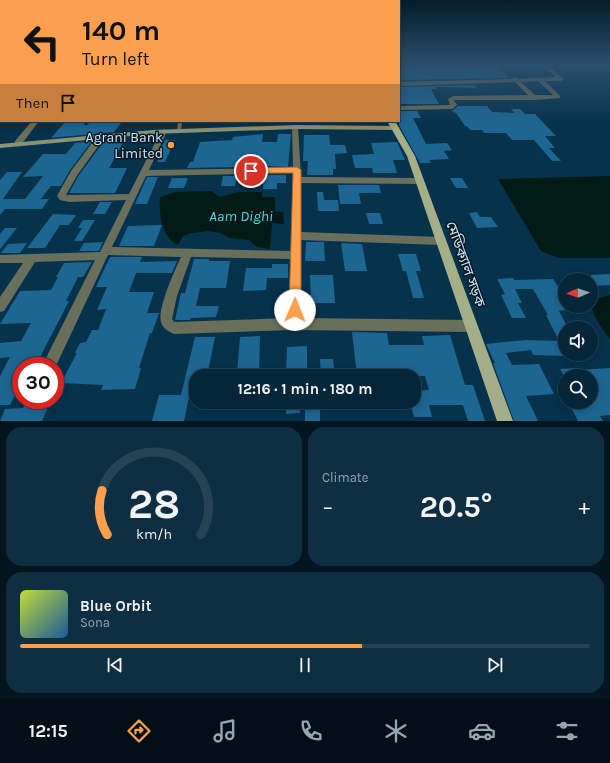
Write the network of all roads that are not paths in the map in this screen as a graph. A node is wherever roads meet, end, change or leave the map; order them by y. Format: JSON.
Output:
{"nodes":[{"id":1,"x":521,"y":85,"type":"edge"},
{"id":2,"x":545,"y":85,"type":"edge"},
{"id":3,"x":534,"y":98,"type":"junction"},
{"id":4,"x":400,"y":108,"type":"edge"},
{"id":5,"x":35,"y":122,"type":"edge"},
{"id":6,"x":180,"y":122,"type":"edge"},
{"id":7,"x":393,"y":125,"type":"edge"},
{"id":8,"x":295,"y":127,"type":"junction"},
{"id":9,"x":179,"y":130,"type":"junction"},
{"id":10,"x":164,"y":131,"type":"junction"},
{"id":11,"x":102,"y":137,"type":"junction"},
{"id":12,"x":18,"y":143,"type":"junction"},
{"id":13,"x":0,"y":146,"type":"edge"},
{"id":14,"x":144,"y":173,"type":"junction"},
{"id":15,"x":297,"y":175,"type":"junction"},
{"id":16,"x":420,"y":181,"type":"junction"},
{"id":17,"x":132,"y":197,"type":"junction"},
{"id":18,"x":296,"y":236,"type":"junction"},
{"id":19,"x":441,"y":241,"type":"junction"},
{"id":20,"x":186,"y":253,"type":"junction"},
{"id":21,"x":103,"y":254,"type":"junction"},
{"id":22,"x":296,"y":255,"type":"junction"},
{"id":23,"x":32,"y":258,"type":"junction"},
{"id":24,"x":0,"y":259,"type":"edge"},
{"id":25,"x":0,"y":307,"type":"edge"},
{"id":26,"x":295,"y":324,"type":"junction"},
{"id":27,"x":471,"y":326,"type":"junction"},
{"id":28,"x":53,"y":357,"type":"edge"},
{"id":29,"x":505,"y":421,"type":"edge"}],
"edges":[{"from":1,"to":3,"type":"street"},
{"from":2,"to":3,"type":"street"},
{"from":3,"to":4,"type":"street"},
{"from":5,"to":12,"type":"street"},
{"from":6,"to":9,"type":"lane"},
{"from":7,"to":8,"type":"main road"},
{"from":7,"to":16,"type":"main road","name":"মেডিক্যাল সড়ক"},
{"from":8,"to":9,"type":"main road"},
{"from":8,"to":15,"type":"street"},
{"from":9,"to":10,"type":"main road"},
{"from":10,"to":11,"type":"main road"},
{"from":10,"to":14,"type":"street"},
{"from":11,"to":12,"type":"main road"},
{"from":11,"to":17,"type":"street"},
{"from":12,"to":13,"type":"main road"},
{"from":14,"to":15,"type":"street"},
{"from":14,"to":17,"type":"street"},
{"from":15,"to":16,"type":"street"},
{"from":15,"to":18,"type":"street"},
{"from":16,"to":19,"type":"main road","name":"মেডিক্যাল সড়ক"},
{"from":17,"to":21,"type":"street"},
{"from":18,"to":19,"type":"street"},
{"from":18,"to":22,"type":"street"},
{"from":19,"to":27,"type":"main road","name":"মেডিক্যাল সড়ক"},
{"from":20,"to":21,"type":"street"},
{"from":20,"to":22,"type":"street"},
{"from":20,"to":26,"type":"street"},
{"from":21,"to":23,"type":"street"},
{"from":21,"to":28,"type":"street"},
{"from":22,"to":26,"type":"street"},
{"from":23,"to":24,"type":"street"},
{"from":23,"to":25,"type":"street"},
{"from":26,"to":27,"type":"street"},
{"from":27,"to":29,"type":"main road","name":"মেডিক্যাল সড়ক"}]}
